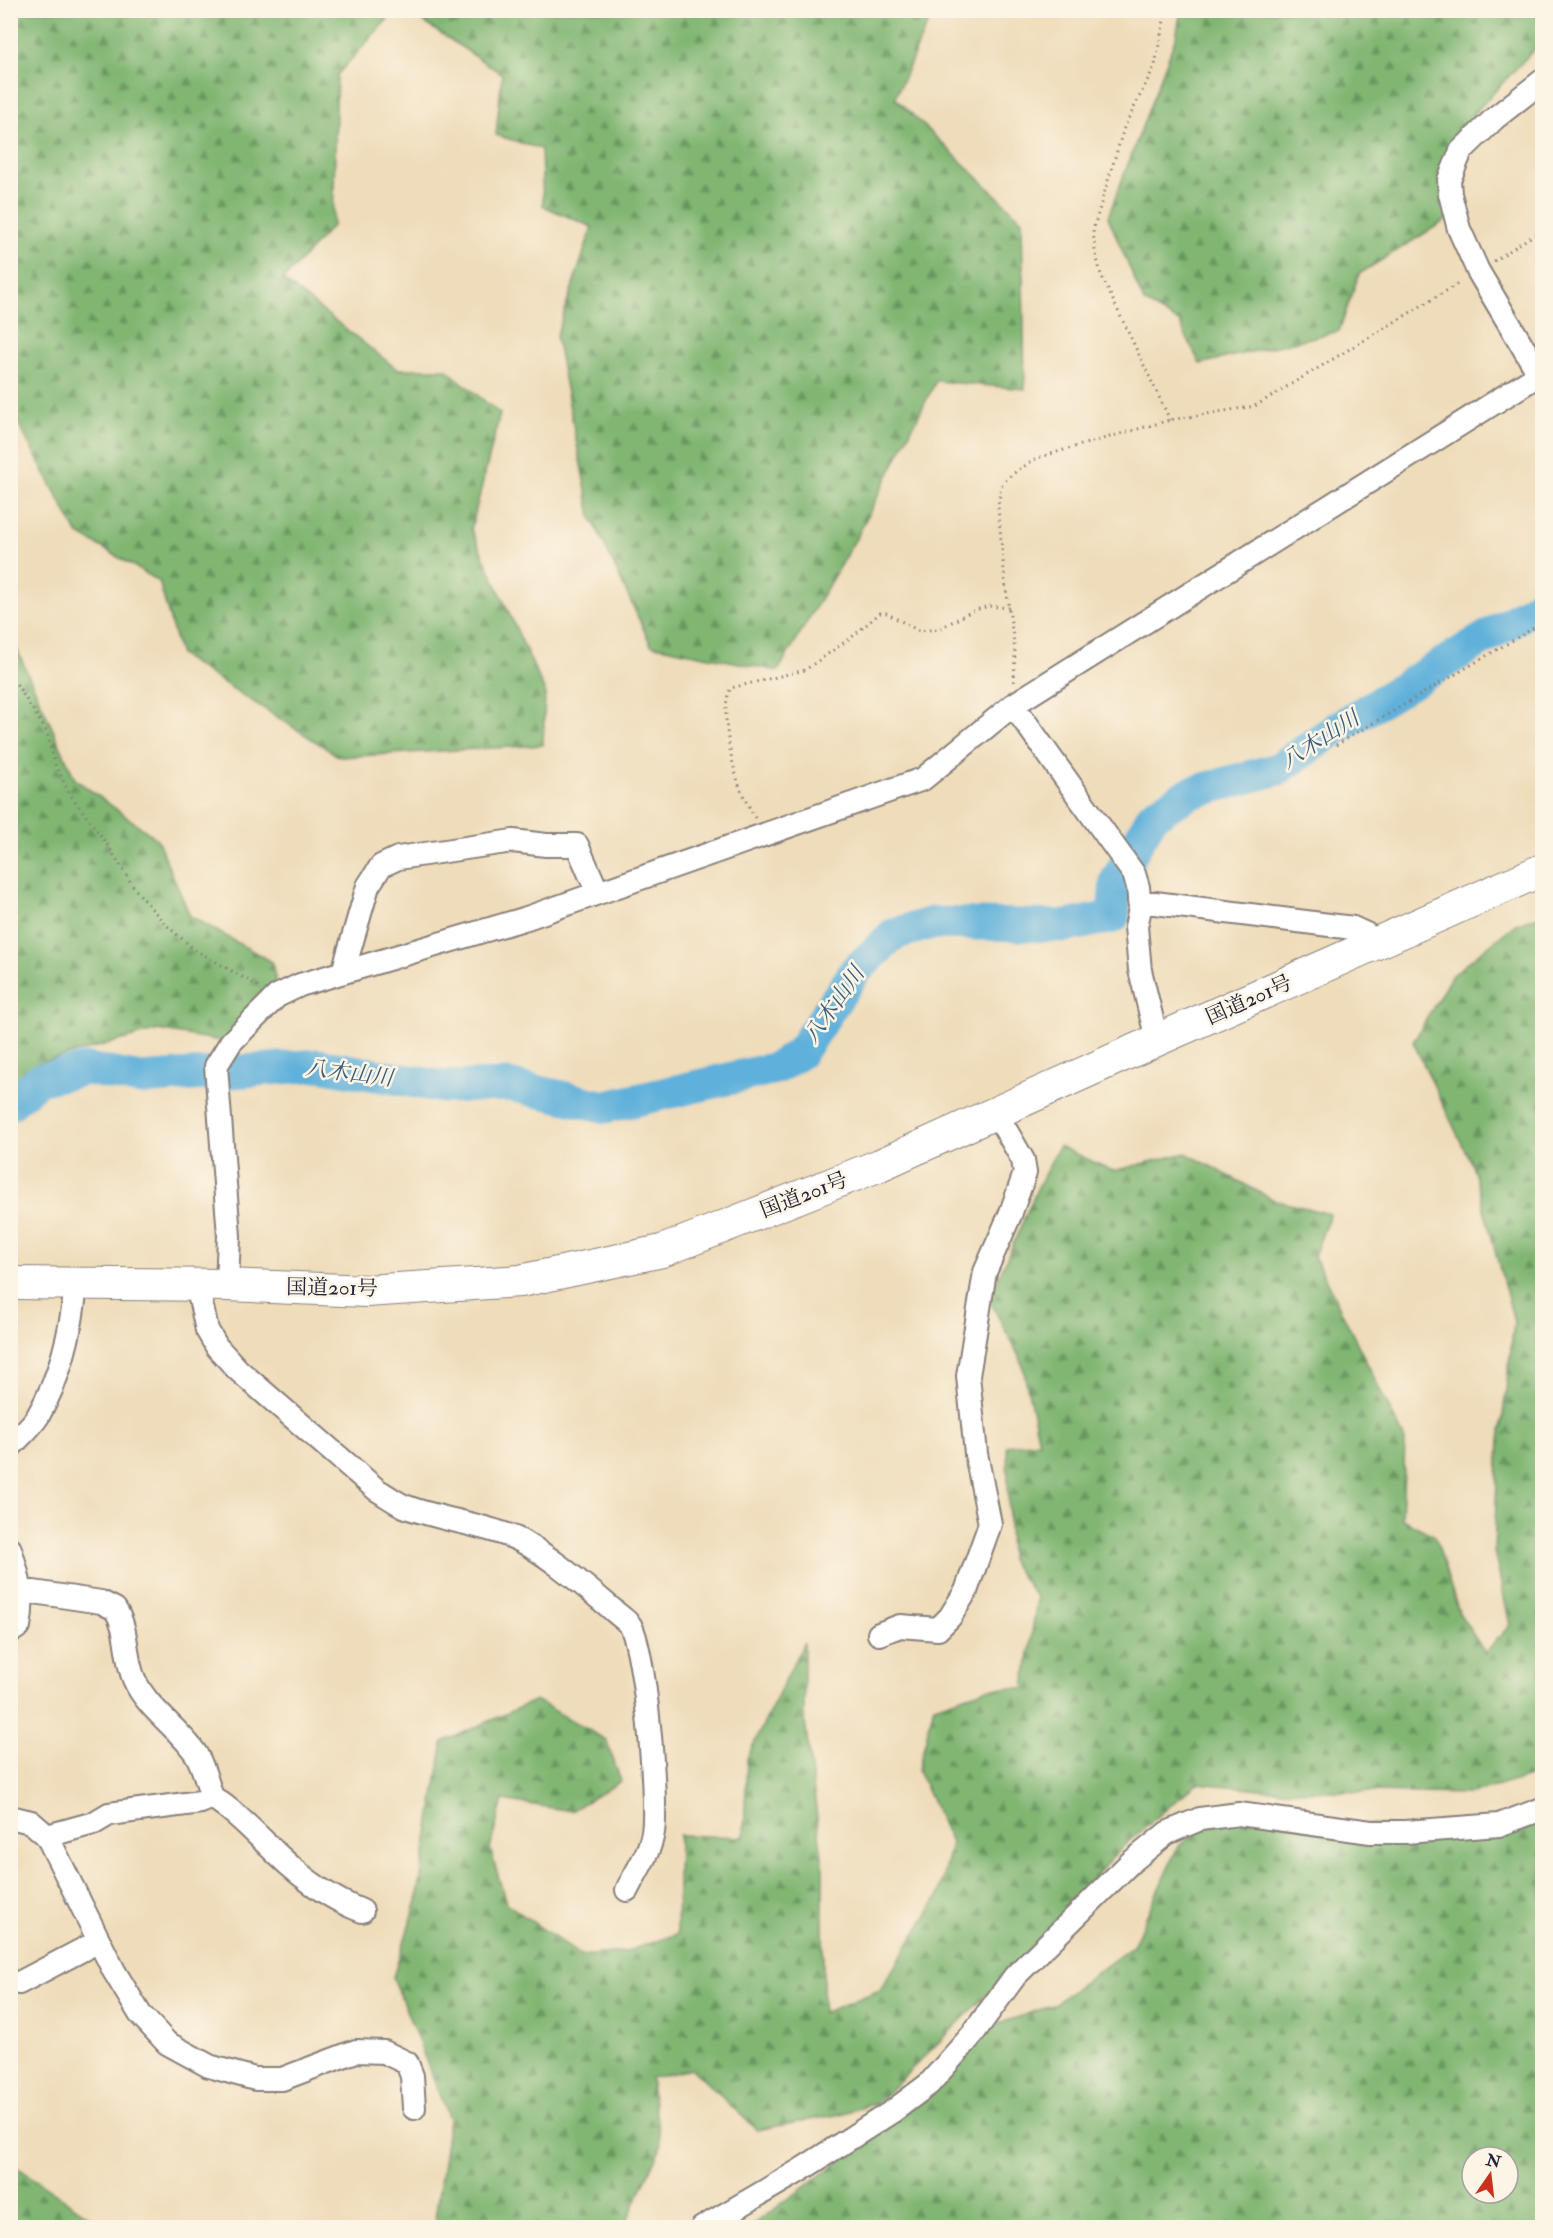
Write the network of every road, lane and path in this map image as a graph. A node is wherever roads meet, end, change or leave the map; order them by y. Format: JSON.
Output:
{"nodes":[{"id":1,"x":1166,"y":10,"type":"edge"},
{"id":2,"x":1542,"y":81,"type":"edge"},
{"id":3,"x":1542,"y":232,"type":"edge"},
{"id":4,"x":1478,"y":271,"type":"junction"},
{"id":5,"x":1541,"y":376,"type":"edge"},
{"id":6,"x":1170,"y":420,"type":"junction"},
{"id":7,"x":1009,"y":608,"type":"junction"},
{"id":8,"x":1542,"y":623,"type":"edge"},
{"id":9,"x":10,"y":674,"type":"edge"},
{"id":10,"x":1013,"y":705,"type":"junction"},
{"id":11,"x":1336,"y":745,"type":"dead end"},
{"id":12,"x":763,"y":836,"type":"junction"},
{"id":13,"x":1542,"y":870,"type":"edge"},
{"id":14,"x":598,"y":893,"type":"junction"},
{"id":15,"x":1139,"y":901,"type":"junction"},
{"id":16,"x":1376,"y":943,"type":"junction"},
{"id":17,"x":343,"y":972,"type":"junction"},
{"id":18,"x":277,"y":996,"type":"junction"},
{"id":19,"x":1157,"y":1040,"type":"junction"},
{"id":20,"x":996,"y":1113,"type":"junction"},
{"id":21,"x":10,"y":1282,"type":"edge"},
{"id":22,"x":76,"y":1283,"type":"junction"},
{"id":23,"x":212,"y":1285,"type":"junction"},
{"id":24,"x":10,"y":1448,"type":"edge"},
{"id":25,"x":10,"y":1549,"type":"edge"},
{"id":26,"x":20,"y":1590,"type":"junction"},
{"id":27,"x":10,"y":1632,"type":"edge"},
{"id":28,"x":879,"y":1634,"type":"dead end"},
{"id":29,"x":212,"y":1797,"type":"junction"},
{"id":30,"x":1542,"y":1809,"type":"edge"},
{"id":31,"x":10,"y":1817,"type":"edge"},
{"id":32,"x":47,"y":1836,"type":"junction"},
{"id":33,"x":627,"y":1890,"type":"dead end"},
{"id":34,"x":362,"y":1911,"type":"dead end"},
{"id":35,"x":99,"y":1941,"type":"junction"},
{"id":36,"x":20,"y":1983,"type":"dead end"},
{"id":37,"x":414,"y":2108,"type":"dead end"},
{"id":38,"x":702,"y":2228,"type":"edge"}],
"edges":[{"from":1,"to":6,"type":"path"},
{"from":2,"to":4,"type":"street"},
{"from":3,"to":4,"type":"path"},
{"from":4,"to":5,"type":"street"},
{"from":4,"to":6,"type":"path"},
{"from":5,"to":10,"type":"street"},
{"from":6,"to":7,"type":"path"},
{"from":7,"to":10,"type":"path"},
{"from":7,"to":12,"type":"path"},
{"from":8,"to":11,"type":"path"},
{"from":9,"to":18,"type":"path"},
{"from":10,"to":12,"type":"street"},
{"from":10,"to":15,"type":"street"},
{"from":12,"to":14,"type":"street"},
{"from":13,"to":16,"type":"highway","name":"国道201号"},
{"from":14,"to":17,"type":"street"},
{"from":14,"to":17,"type":"street"},
{"from":15,"to":16,"type":"street"},
{"from":15,"to":19,"type":"street"},
{"from":16,"to":19,"type":"highway","name":"国道201号"},
{"from":17,"to":18,"type":"street"},
{"from":18,"to":23,"type":"street"},
{"from":19,"to":20,"type":"highway","name":"国道201号"},
{"from":20,"to":23,"type":"highway","name":"国道201号"},
{"from":20,"to":28,"type":"street"},
{"from":21,"to":22,"type":"highway","name":"国道201号"},
{"from":22,"to":23,"type":"highway","name":"国道201号"},
{"from":22,"to":24,"type":"street"},
{"from":23,"to":33,"type":"street"},
{"from":25,"to":26,"type":"street"},
{"from":26,"to":27,"type":"street"},
{"from":26,"to":29,"type":"street"},
{"from":29,"to":32,"type":"street"},
{"from":29,"to":34,"type":"street"},
{"from":30,"to":38,"type":"street"},
{"from":31,"to":32,"type":"street"},
{"from":32,"to":35,"type":"street"},
{"from":35,"to":36,"type":"street"},
{"from":35,"to":37,"type":"street"}]}
